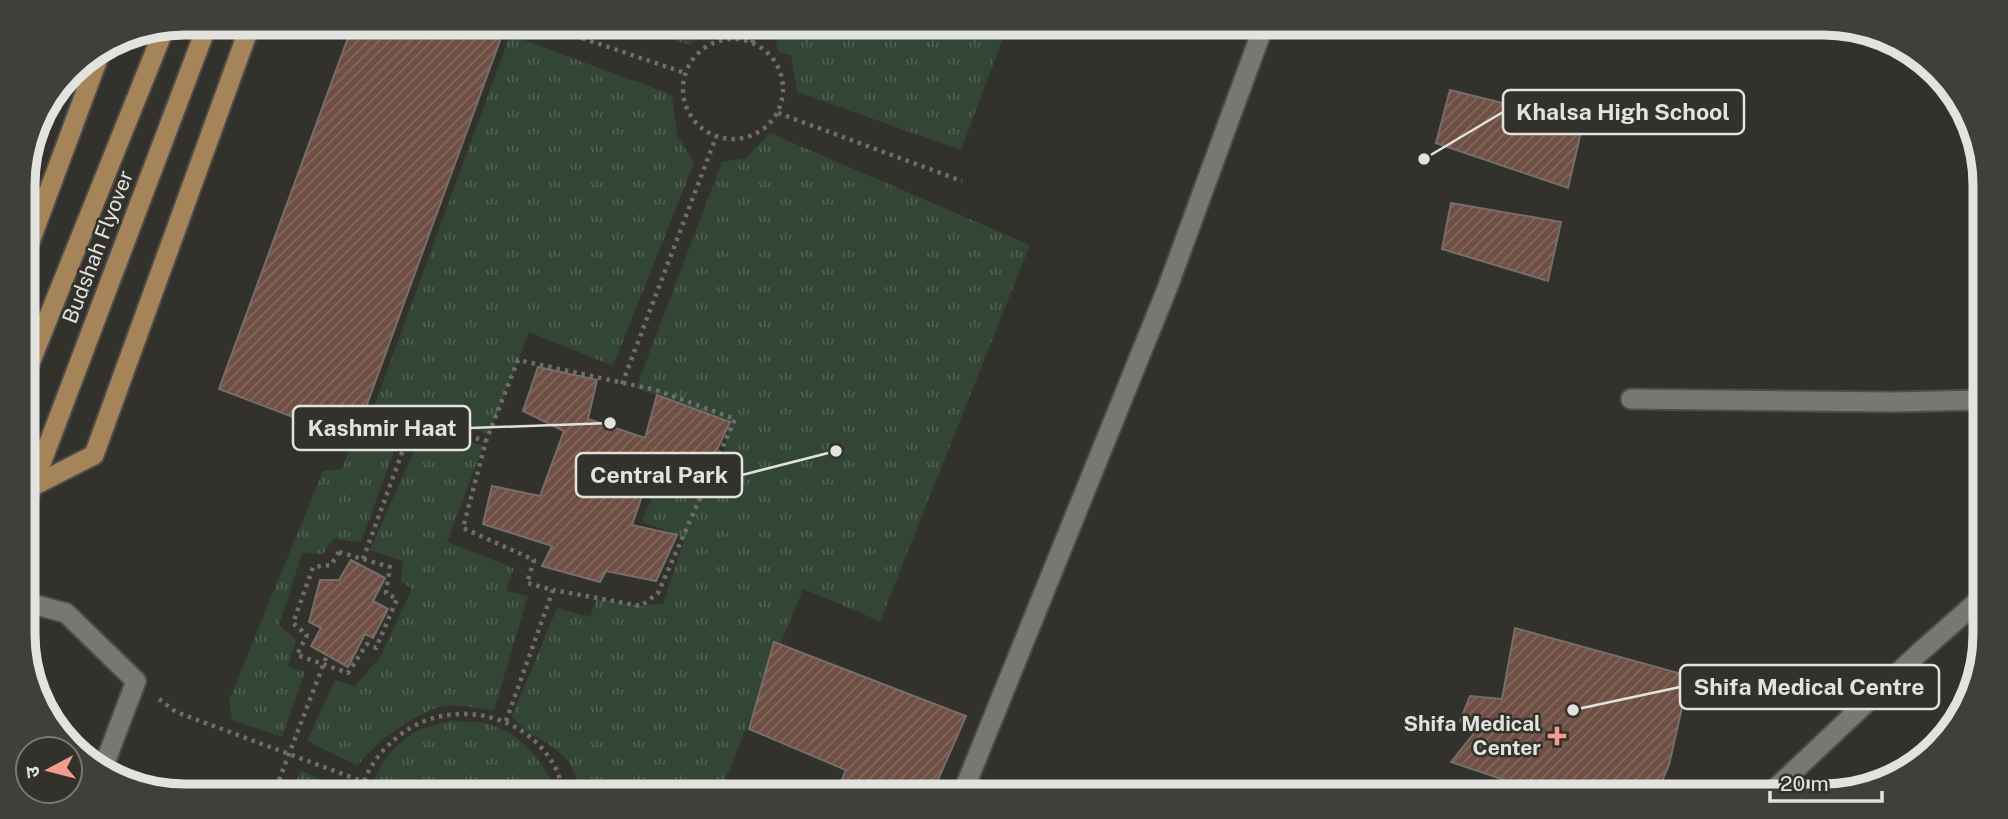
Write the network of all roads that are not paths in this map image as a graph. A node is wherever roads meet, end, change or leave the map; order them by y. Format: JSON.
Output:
{"nodes":[{"id":1,"x":203,"y":35,"type":"edge"},
{"id":2,"x":247,"y":35,"type":"edge"},
{"id":3,"x":1260,"y":35,"type":"edge"},
{"id":4,"x":161,"y":37,"type":"edge"},
{"id":5,"x":96,"y":65,"type":"edge"},
{"id":6,"x":35,"y":228,"type":"edge"},
{"id":7,"x":35,"y":351,"type":"edge"},
{"id":8,"x":1631,"y":400,"type":"dead end"},
{"id":9,"x":1973,"y":400,"type":"edge"},
{"id":10,"x":35,"y":477,"type":"edge"},
{"id":11,"x":35,"y":492,"type":"edge"},
{"id":12,"x":35,"y":605,"type":"edge"},
{"id":13,"x":1973,"y":606,"type":"edge"},
{"id":14,"x":106,"y":761,"type":"edge"},
{"id":15,"x":966,"y":784,"type":"edge"},
{"id":16,"x":1787,"y":784,"type":"edge"}],
"edges":[{"from":1,"to":10,"type":"main road","name":"Budshah Flyover"},
{"from":2,"to":11,"type":"main road"},
{"from":3,"to":15,"type":"street"},
{"from":4,"to":7,"type":"main road","name":"Budshah Flyover"},
{"from":5,"to":6,"type":"main road"},
{"from":8,"to":9,"type":"street"},
{"from":12,"to":14,"type":"street"},
{"from":13,"to":16,"type":"street"}]}
